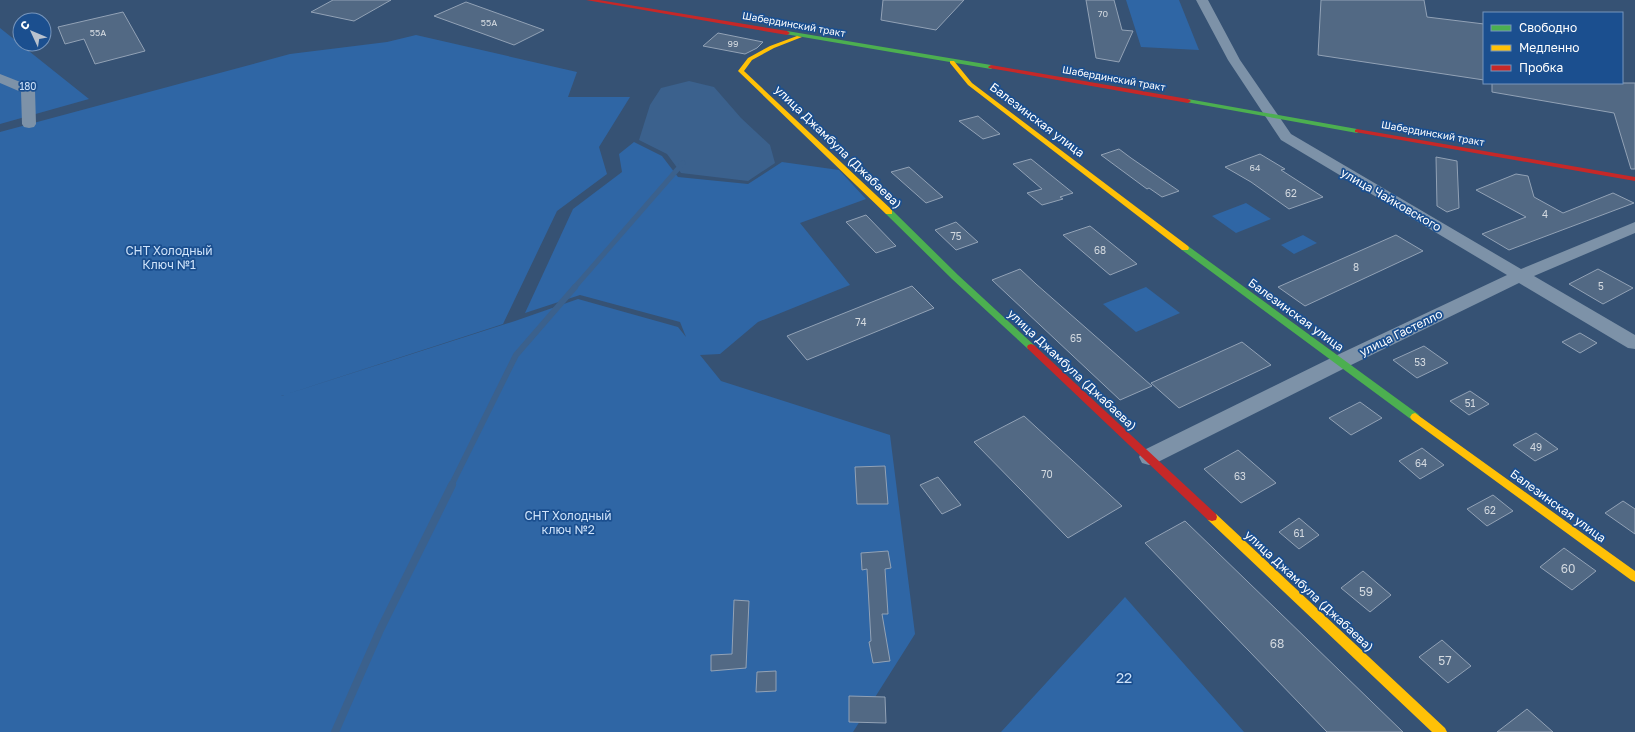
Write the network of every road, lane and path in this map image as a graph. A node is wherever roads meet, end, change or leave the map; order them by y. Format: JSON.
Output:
{"nodes":[{"id":1,"x":589,"y":0,"type":"edge"},
{"id":2,"x":1202,"y":0,"type":"edge"},
{"id":3,"x":800,"y":36,"type":"junction"},
{"id":4,"x":952,"y":62,"type":"junction"},
{"id":5,"x":0,"y":78,"type":"edge"},
{"id":6,"x":1274,"y":117,"type":"junction"},
{"id":7,"x":29,"y":124,"type":"dead end"},
{"id":8,"x":1635,"y":179,"type":"edge"},
{"id":9,"x":1635,"y":226,"type":"edge"},
{"id":10,"x":1520,"y":276,"type":"junction"},
{"id":11,"x":1635,"y":343,"type":"edge"},
{"id":12,"x":1340,"y":362,"type":"junction"},
{"id":13,"x":1149,"y":457,"type":"junction"},
{"id":14,"x":1635,"y":577,"type":"edge"},
{"id":15,"x":1441,"y":732,"type":"edge"}],
"edges":[{"from":1,"to":3,"type":"street","name":"Шабердинский тракт"},
{"from":2,"to":6,"type":"street","name":"улица Чайковского"},
{"from":3,"to":4,"type":"street","name":"Шабердинский тракт"},
{"from":3,"to":13,"type":"street","name":"улица Джамбула (Джабаева)"},
{"from":4,"to":6,"type":"street","name":"Шабердинский тракт"},
{"from":4,"to":12,"type":"street","name":"Балезинская улица"},
{"from":5,"to":7,"type":"street"},
{"from":6,"to":8,"type":"street","name":"Шабердинский тракт"},
{"from":6,"to":10,"type":"street","name":"улица Чайковского"},
{"from":9,"to":10,"type":"street","name":"улица Гастелло"},
{"from":10,"to":11,"type":"street","name":"улица Чайковского"},
{"from":10,"to":12,"type":"street","name":"улица Гастелло"},
{"from":12,"to":13,"type":"street","name":"улица Гастелло"},
{"from":12,"to":14,"type":"street","name":"Балезинская улица"},
{"from":13,"to":15,"type":"street","name":"улица Джамбула (Джабаева)"}]}
